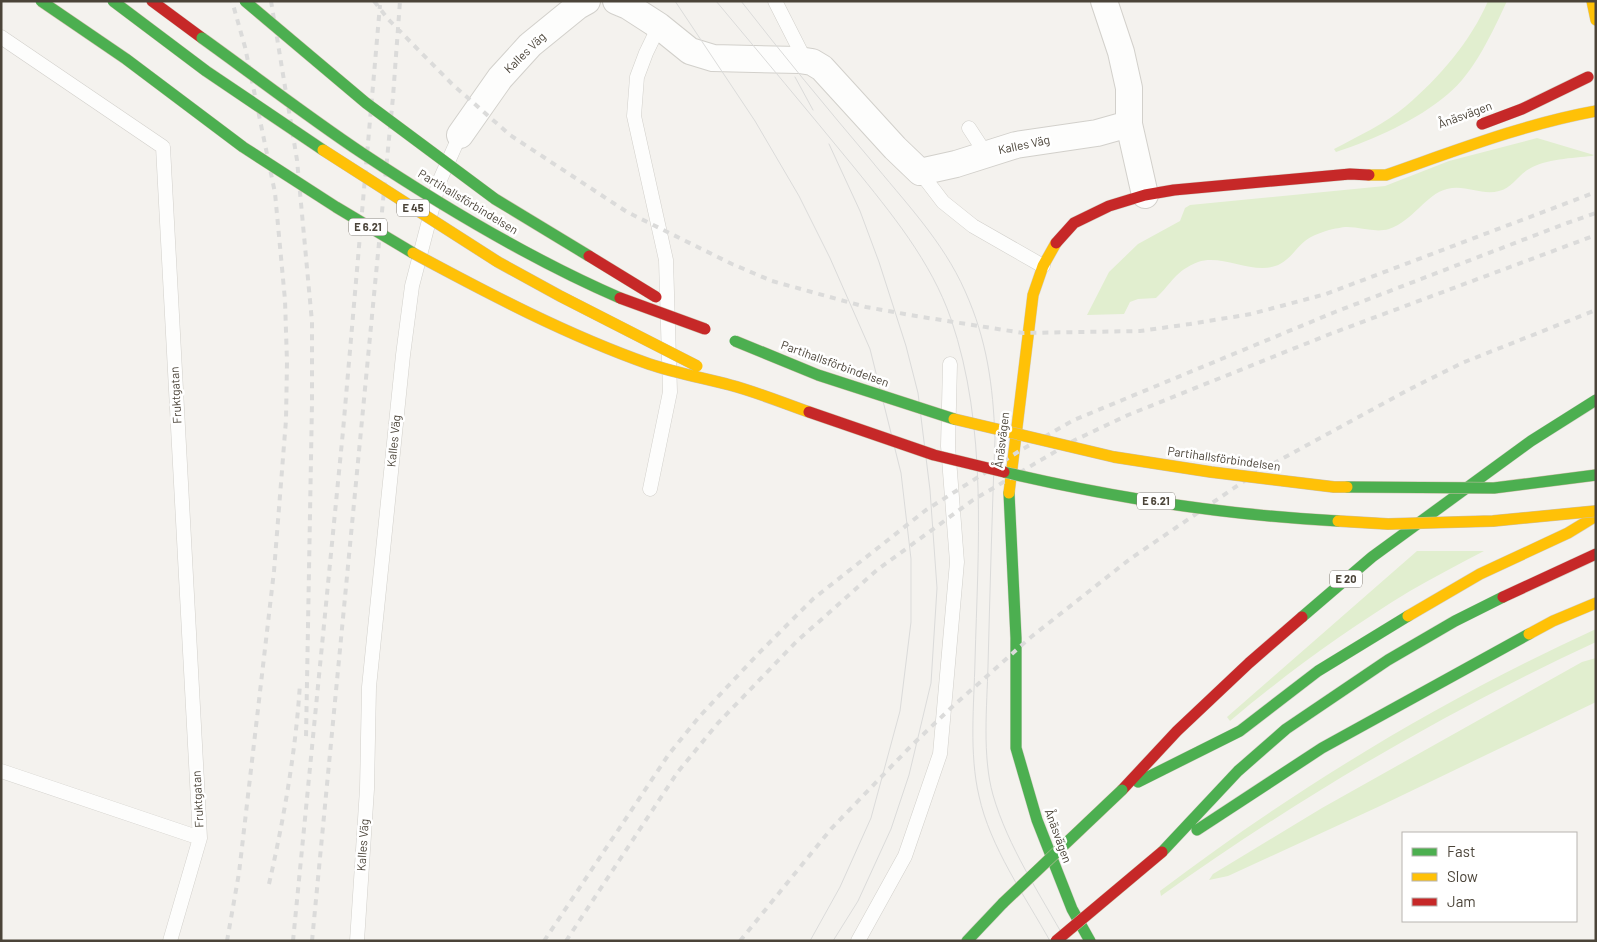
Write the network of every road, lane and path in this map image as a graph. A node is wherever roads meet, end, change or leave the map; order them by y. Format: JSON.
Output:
{"nodes":[{"id":1,"x":41,"y":1,"type":"edge"},
{"id":2,"x":113,"y":1,"type":"edge"},
{"id":3,"x":152,"y":1,"type":"edge"},
{"id":4,"x":245,"y":1,"type":"edge"},
{"id":5,"x":587,"y":1,"type":"edge"},
{"id":6,"x":616,"y":1,"type":"edge"},
{"id":7,"x":775,"y":1,"type":"edge"},
{"id":8,"x":1104,"y":1,"type":"edge"},
{"id":9,"x":1592,"y":1,"type":"edge"},
{"id":10,"x":1596,"y":20,"type":"edge"},
{"id":11,"x":659,"y":26,"type":"junction"},
{"id":12,"x":1,"y":37,"type":"edge"},
{"id":13,"x":806,"y":62,"type":"junction"},
{"id":14,"x":1589,"y":78,"type":"dead end"},
{"id":15,"x":1594,"y":107,"type":"edge"},
{"id":16,"x":1129,"y":124,"type":"junction"},
{"id":17,"x":969,"y":128,"type":"dead end"},
{"id":18,"x":1471,"y":128,"type":"dead end"},
{"id":19,"x":460,"y":135,"type":"joint"},
{"id":20,"x":986,"y":154,"type":"junction"},
{"id":21,"x":1370,"y":162,"type":"dead end"},
{"id":22,"x":920,"y":172,"type":"junction"},
{"id":23,"x":1350,"y":174,"type":"junction"},
{"id":24,"x":1145,"y":195,"type":"junction"},
{"id":25,"x":1043,"y":266,"type":"junction"},
{"id":26,"x":705,"y":329,"type":"junction"},
{"id":27,"x":950,"y":364,"type":"dead end"},
{"id":28,"x":731,"y":385,"type":"junction"},
{"id":29,"x":1596,"y":400,"type":"edge"},
{"id":30,"x":1596,"y":475,"type":"edge"},
{"id":31,"x":650,"y":489,"type":"dead end"},
{"id":32,"x":1596,"y":504,"type":"edge"},
{"id":33,"x":1596,"y":511,"type":"edge"},
{"id":34,"x":1596,"y":516,"type":"edge"},
{"id":35,"x":1568,"y":533,"type":"junction"},
{"id":36,"x":1596,"y":554,"type":"edge"},
{"id":37,"x":1596,"y":603,"type":"edge"},
{"id":38,"x":1,"y":771,"type":"edge"},
{"id":39,"x":1122,"y":790,"type":"junction"},
{"id":40,"x":200,"y":838,"type":"junction"},
{"id":41,"x":1162,"y":852,"type":"junction"},
{"id":42,"x":170,"y":941,"type":"edge"},
{"id":43,"x":357,"y":941,"type":"edge"},
{"id":44,"x":858,"y":941,"type":"edge"},
{"id":45,"x":967,"y":941,"type":"edge"},
{"id":46,"x":1056,"y":941,"type":"edge"},
{"id":47,"x":1090,"y":941,"type":"edge"}],
"edges":[{"from":1,"to":28,"type":"main road","number":"E 6.21","bridge":true},
{"from":2,"to":28,"type":"main road","number":"E 45","bridge":true},
{"from":3,"to":26,"type":"main road","name":"Partihallsförbindelsen","number":"E 45","bridge":true},
{"from":4,"to":26,"type":"main road","bridge":true},
{"from":5,"to":19,"type":"street","name":"Kalles Väg"},
{"from":6,"to":11,"type":"street"},
{"from":7,"to":13,"type":"lane"},
{"from":8,"to":16,"type":"street"},
{"from":9,"to":10,"type":"main road"},
{"from":11,"to":13,"type":"street"},
{"from":11,"to":31,"type":"lane"},
{"from":12,"to":40,"type":"lane","name":"Fruktgatan"},
{"from":13,"to":22,"type":"street"},
{"from":14,"to":18,"type":"main road","name":"Ånäsvägen"},
{"from":15,"to":23,"type":"main road","name":"Ånäsvägen"},
{"from":16,"to":20,"type":"street","name":"Kalles Väg"},
{"from":16,"to":24,"type":"street"},
{"from":17,"to":20,"type":"lane"},
{"from":19,"to":43,"type":"lane","name":"Kalles Väg"},
{"from":20,"to":22,"type":"street","name":"Kalles Väg"},
{"from":21,"to":23,"type":"main road","name":"Ånäsvägen"},
{"from":22,"to":25,"type":"lane"},
{"from":23,"to":24,"type":"main road","name":"Ånäsvägen"},
{"from":24,"to":25,"type":"main road","name":"Ånäsvägen"},
{"from":25,"to":47,"type":"main road","name":"Ånäsvägen"},
{"from":26,"to":30,"type":"main road","name":"Partihallsförbindelsen","bridge":true},
{"from":27,"to":44,"type":"lane"},
{"from":28,"to":33,"type":"main road","number":"E 6.21","bridge":true},
{"from":29,"to":39,"type":"main road","number":"E 20"},
{"from":32,"to":35,"type":"main road"},
{"from":34,"to":35,"type":"main road"},
{"from":35,"to":39,"type":"main road"},
{"from":36,"to":41,"type":"main road"},
{"from":37,"to":41,"type":"main road"},
{"from":38,"to":40,"type":"lane"},
{"from":39,"to":45,"type":"main road","number":"E 20","bridge":true},
{"from":40,"to":42,"type":"lane"},
{"from":41,"to":46,"type":"main road","bridge":true}]}
